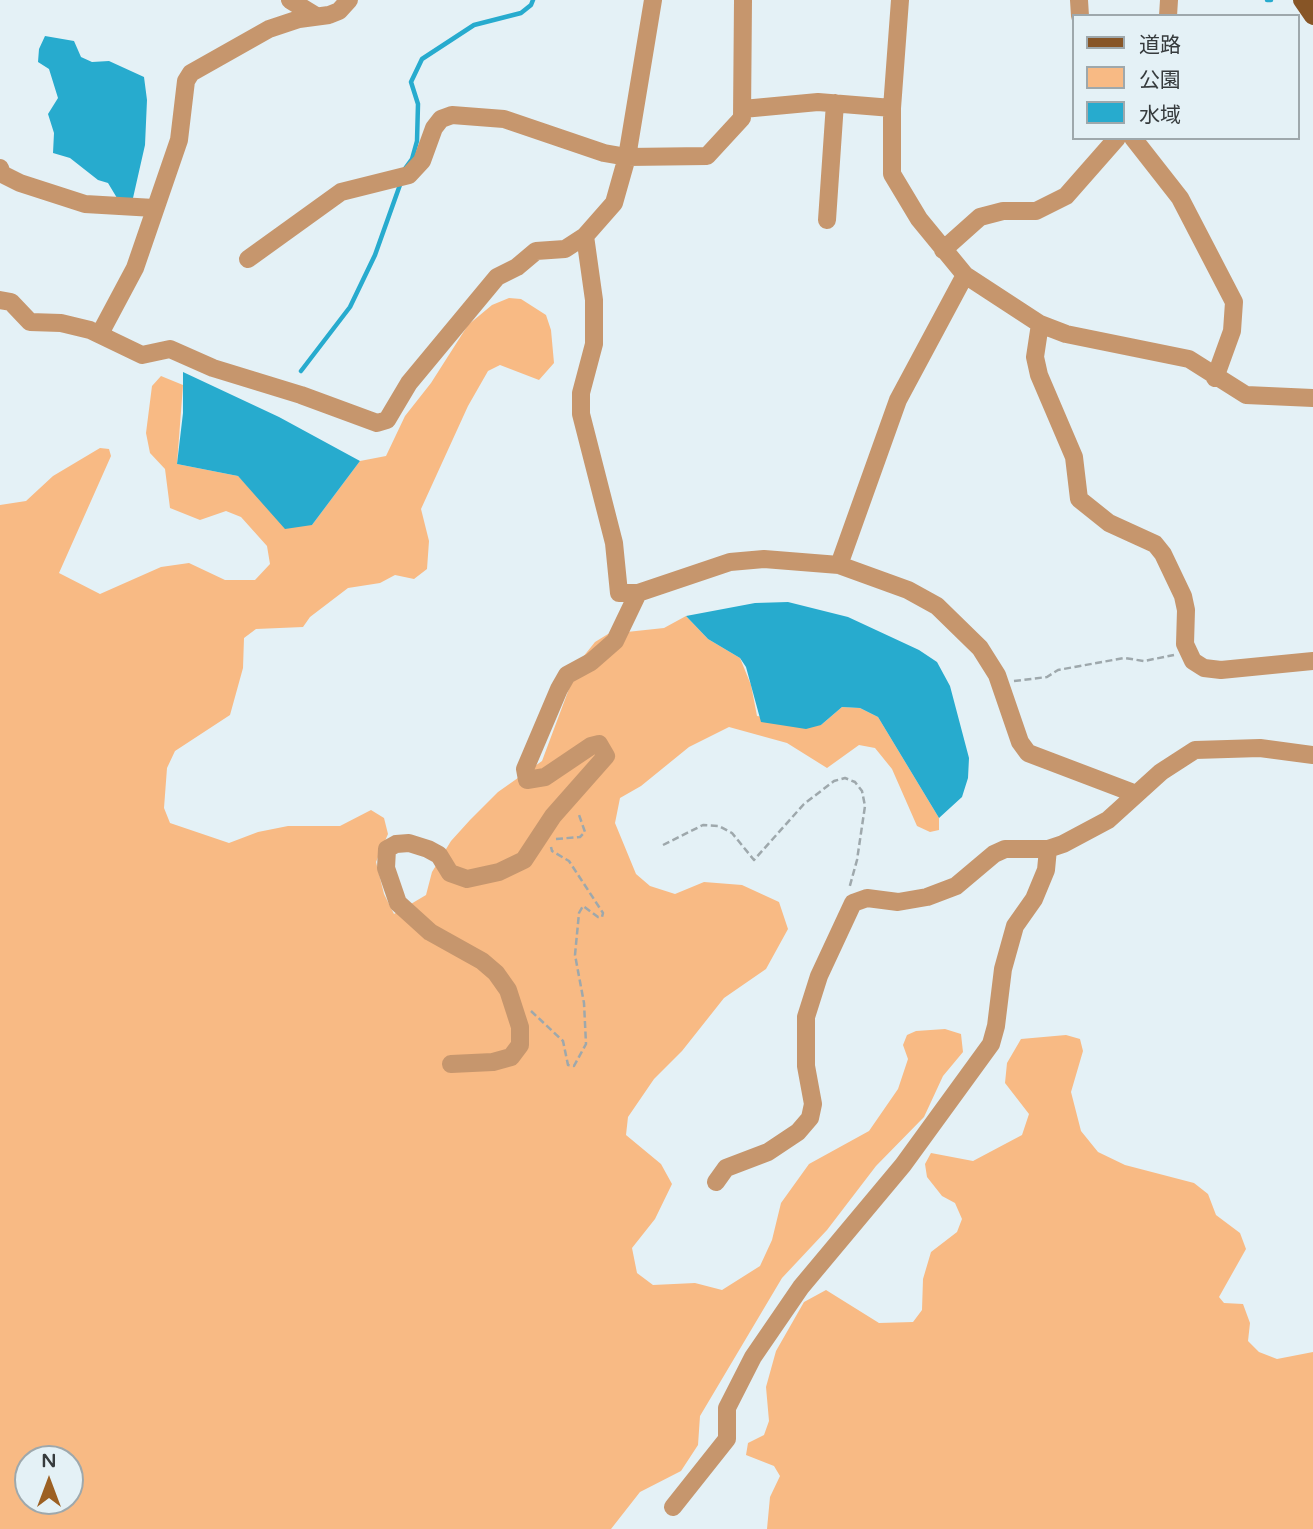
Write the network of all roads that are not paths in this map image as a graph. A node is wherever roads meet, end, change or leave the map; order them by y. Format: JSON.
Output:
{"nodes":[{"id":1,"x":290,"y":0,"type":"edge"},
{"id":2,"x":349,"y":0,"type":"edge"},
{"id":3,"x":653,"y":0,"type":"edge"},
{"id":4,"x":743,"y":0,"type":"edge"},
{"id":5,"x":901,"y":0,"type":"edge"},
{"id":6,"x":1302,"y":0,"type":"edge"},
{"id":7,"x":316,"y":16,"type":"junction"},
{"id":8,"x":1313,"y":16,"type":"edge"},
{"id":9,"x":835,"y":103,"type":"junction"},
{"id":10,"x":892,"y":108,"type":"junction"},
{"id":11,"x":743,"y":109,"type":"junction"},
{"id":12,"x":1115,"y":140,"type":"edge"},
{"id":13,"x":1135,"y":140,"type":"edge"},
{"id":14,"x":627,"y":157,"type":"junction"},
{"id":15,"x":0,"y":167,"type":"edge"},
{"id":16,"x":154,"y":208,"type":"junction"},
{"id":17,"x":827,"y":220,"type":"dead end"},
{"id":18,"x":585,"y":236,"type":"junction"},
{"id":19,"x":943,"y":250,"type":"junction"},
{"id":20,"x":248,"y":259,"type":"dead end"},
{"id":21,"x":965,"y":275,"type":"junction"},
{"id":22,"x":0,"y":300,"type":"edge"},
{"id":23,"x":1041,"y":324,"type":"junction"},
{"id":24,"x":103,"y":335,"type":"junction"},
{"id":25,"x":1215,"y":378,"type":"junction"},
{"id":26,"x":1313,"y":398,"type":"edge"},
{"id":27,"x":839,"y":565,"type":"junction"},
{"id":28,"x":638,"y":593,"type":"junction"},
{"id":29,"x":1313,"y":661,"type":"edge"},
{"id":30,"x":1313,"y":755,"type":"edge"},
{"id":31,"x":1136,"y":794,"type":"junction"},
{"id":32,"x":1048,"y":849,"type":"junction"},
{"id":33,"x":451,"y":1064,"type":"dead end"},
{"id":34,"x":716,"y":1182,"type":"dead end"},
{"id":35,"x":673,"y":1507,"type":"dead end"}],
"edges":[{"from":1,"to":7,"type":"street"},
{"from":2,"to":7,"type":"street"},
{"from":3,"to":14,"type":"street"},
{"from":4,"to":11,"type":"street"},
{"from":5,"to":10,"type":"street"},
{"from":6,"to":8,"type":"main road"},
{"from":7,"to":16,"type":"street"},
{"from":9,"to":10,"type":"street"},
{"from":9,"to":11,"type":"street"},
{"from":9,"to":17,"type":"street"},
{"from":10,"to":19,"type":"street"},
{"from":11,"to":14,"type":"street"},
{"from":12,"to":19,"type":"street"},
{"from":13,"to":25,"type":"street"},
{"from":14,"to":18,"type":"street"},
{"from":14,"to":20,"type":"street"},
{"from":15,"to":16,"type":"street"},
{"from":16,"to":24,"type":"street"},
{"from":18,"to":24,"type":"street"},
{"from":18,"to":28,"type":"street"},
{"from":19,"to":21,"type":"street"},
{"from":21,"to":23,"type":"street"},
{"from":21,"to":27,"type":"street"},
{"from":22,"to":24,"type":"street"},
{"from":23,"to":25,"type":"street"},
{"from":23,"to":29,"type":"street"},
{"from":25,"to":26,"type":"street"},
{"from":27,"to":28,"type":"street"},
{"from":27,"to":31,"type":"street"},
{"from":28,"to":33,"type":"street"},
{"from":30,"to":31,"type":"street"},
{"from":31,"to":32,"type":"street"},
{"from":32,"to":34,"type":"street"},
{"from":32,"to":35,"type":"street"}]}
